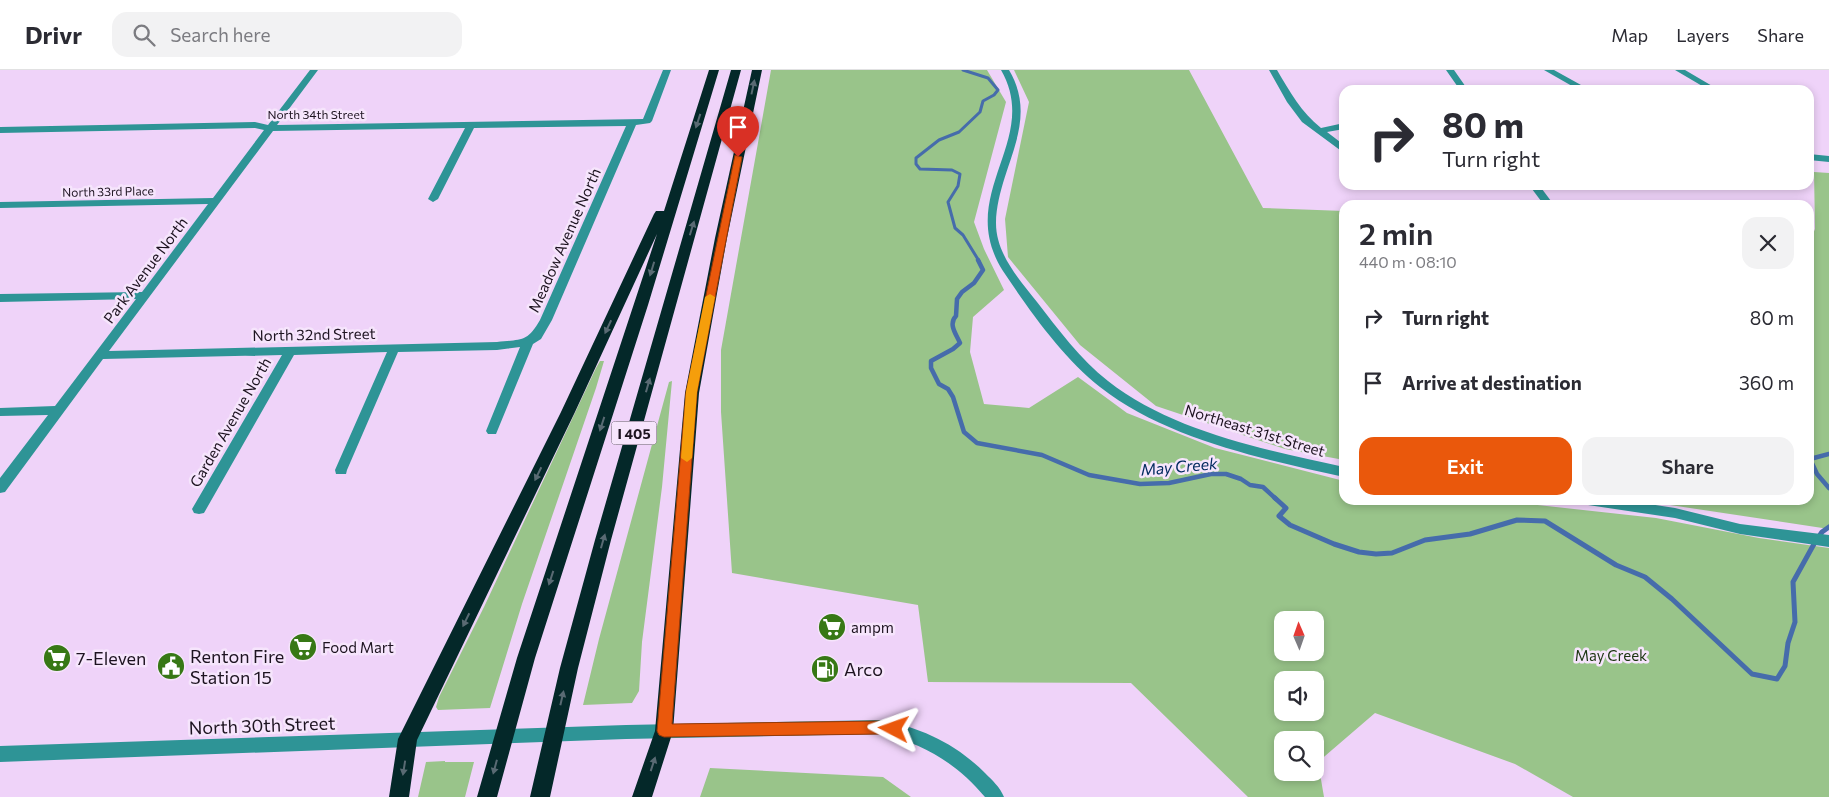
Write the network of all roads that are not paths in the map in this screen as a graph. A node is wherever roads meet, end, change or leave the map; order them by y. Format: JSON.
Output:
{"nodes":[{"id":1,"x":314,"y":70,"type":"edge"},
{"id":2,"x":667,"y":70,"type":"edge"},
{"id":3,"x":714,"y":70,"type":"edge"},
{"id":4,"x":736,"y":70,"type":"edge"},
{"id":5,"x":757,"y":70,"type":"edge"},
{"id":6,"x":1005,"y":70,"type":"edge"},
{"id":7,"x":1273,"y":70,"type":"edge"},
{"id":8,"x":1450,"y":70,"type":"edge"},
{"id":9,"x":1548,"y":70,"type":"edge"},
{"id":10,"x":1679,"y":70,"type":"edge"},
{"id":11,"x":1460,"y":85,"type":"edge"},
{"id":12,"x":1576,"y":85,"type":"edge"},
{"id":13,"x":1706,"y":85,"type":"edge"},
{"id":14,"x":632,"y":123,"type":"junction"},
{"id":15,"x":471,"y":125,"type":"junction"},
{"id":16,"x":1339,"y":127,"type":"edge"},
{"id":17,"x":270,"y":128,"type":"junction"},
{"id":18,"x":0,"y":130,"type":"edge"},
{"id":19,"x":1319,"y":131,"type":"junction"},
{"id":20,"x":692,"y":139,"type":"junction"},
{"id":21,"x":1339,"y":146,"type":"edge"},
{"id":22,"x":1814,"y":158,"type":"edge"},
{"id":23,"x":1829,"y":160,"type":"edge"},
{"id":24,"x":433,"y":198,"type":"dead end"},
{"id":25,"x":216,"y":201,"type":"junction"},
{"id":26,"x":0,"y":205,"type":"edge"},
{"id":27,"x":145,"y":295,"type":"junction"},
{"id":28,"x":0,"y":298,"type":"edge"},
{"id":29,"x":528,"y":342,"type":"junction"},
{"id":30,"x":394,"y":349,"type":"junction"},
{"id":31,"x":290,"y":351,"type":"junction"},
{"id":32,"x":100,"y":355,"type":"junction"},
{"id":33,"x":59,"y":410,"type":"junction"},
{"id":34,"x":0,"y":412,"type":"edge"},
{"id":35,"x":492,"y":430,"type":"dead end"},
{"id":36,"x":341,"y":470,"type":"dead end"},
{"id":37,"x":1339,"y":471,"type":"edge"},
{"id":38,"x":0,"y":488,"type":"edge"},
{"id":39,"x":1621,"y":505,"type":"edge"},
{"id":40,"x":199,"y":509,"type":"dead end"},
{"id":41,"x":1829,"y":541,"type":"edge"},
{"id":42,"x":664,"y":731,"type":"junction"},
{"id":43,"x":408,"y":739,"type":"junction"},
{"id":44,"x":0,"y":754,"type":"edge"},
{"id":45,"x":399,"y":797,"type":"edge"},
{"id":46,"x":487,"y":797,"type":"edge"},
{"id":47,"x":540,"y":797,"type":"edge"},
{"id":48,"x":642,"y":797,"type":"edge"},
{"id":49,"x":996,"y":797,"type":"edge"}],
"edges":[{"from":1,"to":17,"type":"street","name":"Park Avenue North"},
{"from":2,"to":14,"type":"street"},
{"from":3,"to":20,"type":"highway","number":"I 405","one_way":true},
{"from":47,"to":4,"type":"highway","number":"I 405","one_way":true},
{"from":42,"to":5,"type":"highway","one_way":true},
{"from":6,"to":37,"type":"street","name":"Northeast 31st Street"},
{"from":7,"to":19,"type":"street"},
{"from":8,"to":11,"type":"street"},
{"from":9,"to":12,"type":"street"},
{"from":10,"to":13,"type":"street"},
{"from":14,"to":15,"type":"street","name":"North 34th Street"},
{"from":14,"to":29,"type":"street","name":"Meadow Avenue North"},
{"from":15,"to":17,"type":"street","name":"North 34th Street"},
{"from":15,"to":24,"type":"street"},
{"from":16,"to":19,"type":"street"},
{"from":17,"to":18,"type":"street","name":"North 34th Street"},
{"from":17,"to":25,"type":"street","name":"Park Avenue North"},
{"from":19,"to":21,"type":"street"},
{"from":20,"to":43,"type":"highway","one_way":true},
{"from":20,"to":46,"type":"highway","number":"I 405","one_way":true},
{"from":22,"to":23,"type":"street"},
{"from":25,"to":26,"type":"street","name":"North 33rd Place"},
{"from":25,"to":27,"type":"street","name":"Park Avenue North"},
{"from":27,"to":28,"type":"street"},
{"from":27,"to":32,"type":"street","name":"Park Avenue North"},
{"from":29,"to":30,"type":"street","name":"North 32nd Street"},
{"from":29,"to":35,"type":"street","name":"Meadow Avenue North"},
{"from":30,"to":31,"type":"street","name":"North 32nd Street"},
{"from":30,"to":36,"type":"street"},
{"from":31,"to":32,"type":"street","name":"North 32nd Street"},
{"from":31,"to":40,"type":"street","name":"Garden Avenue North"},
{"from":32,"to":33,"type":"street","name":"Park Avenue North"},
{"from":33,"to":34,"type":"street"},
{"from":33,"to":38,"type":"street","name":"Park Avenue North"},
{"from":39,"to":41,"type":"street"},
{"from":42,"to":43,"type":"street","name":"North 30th Street"},
{"from":48,"to":42,"type":"highway","one_way":true},
{"from":42,"to":49,"type":"street","name":"North 30th Street"},
{"from":43,"to":44,"type":"street","name":"North 30th Street"},
{"from":43,"to":45,"type":"highway","one_way":true}]}
